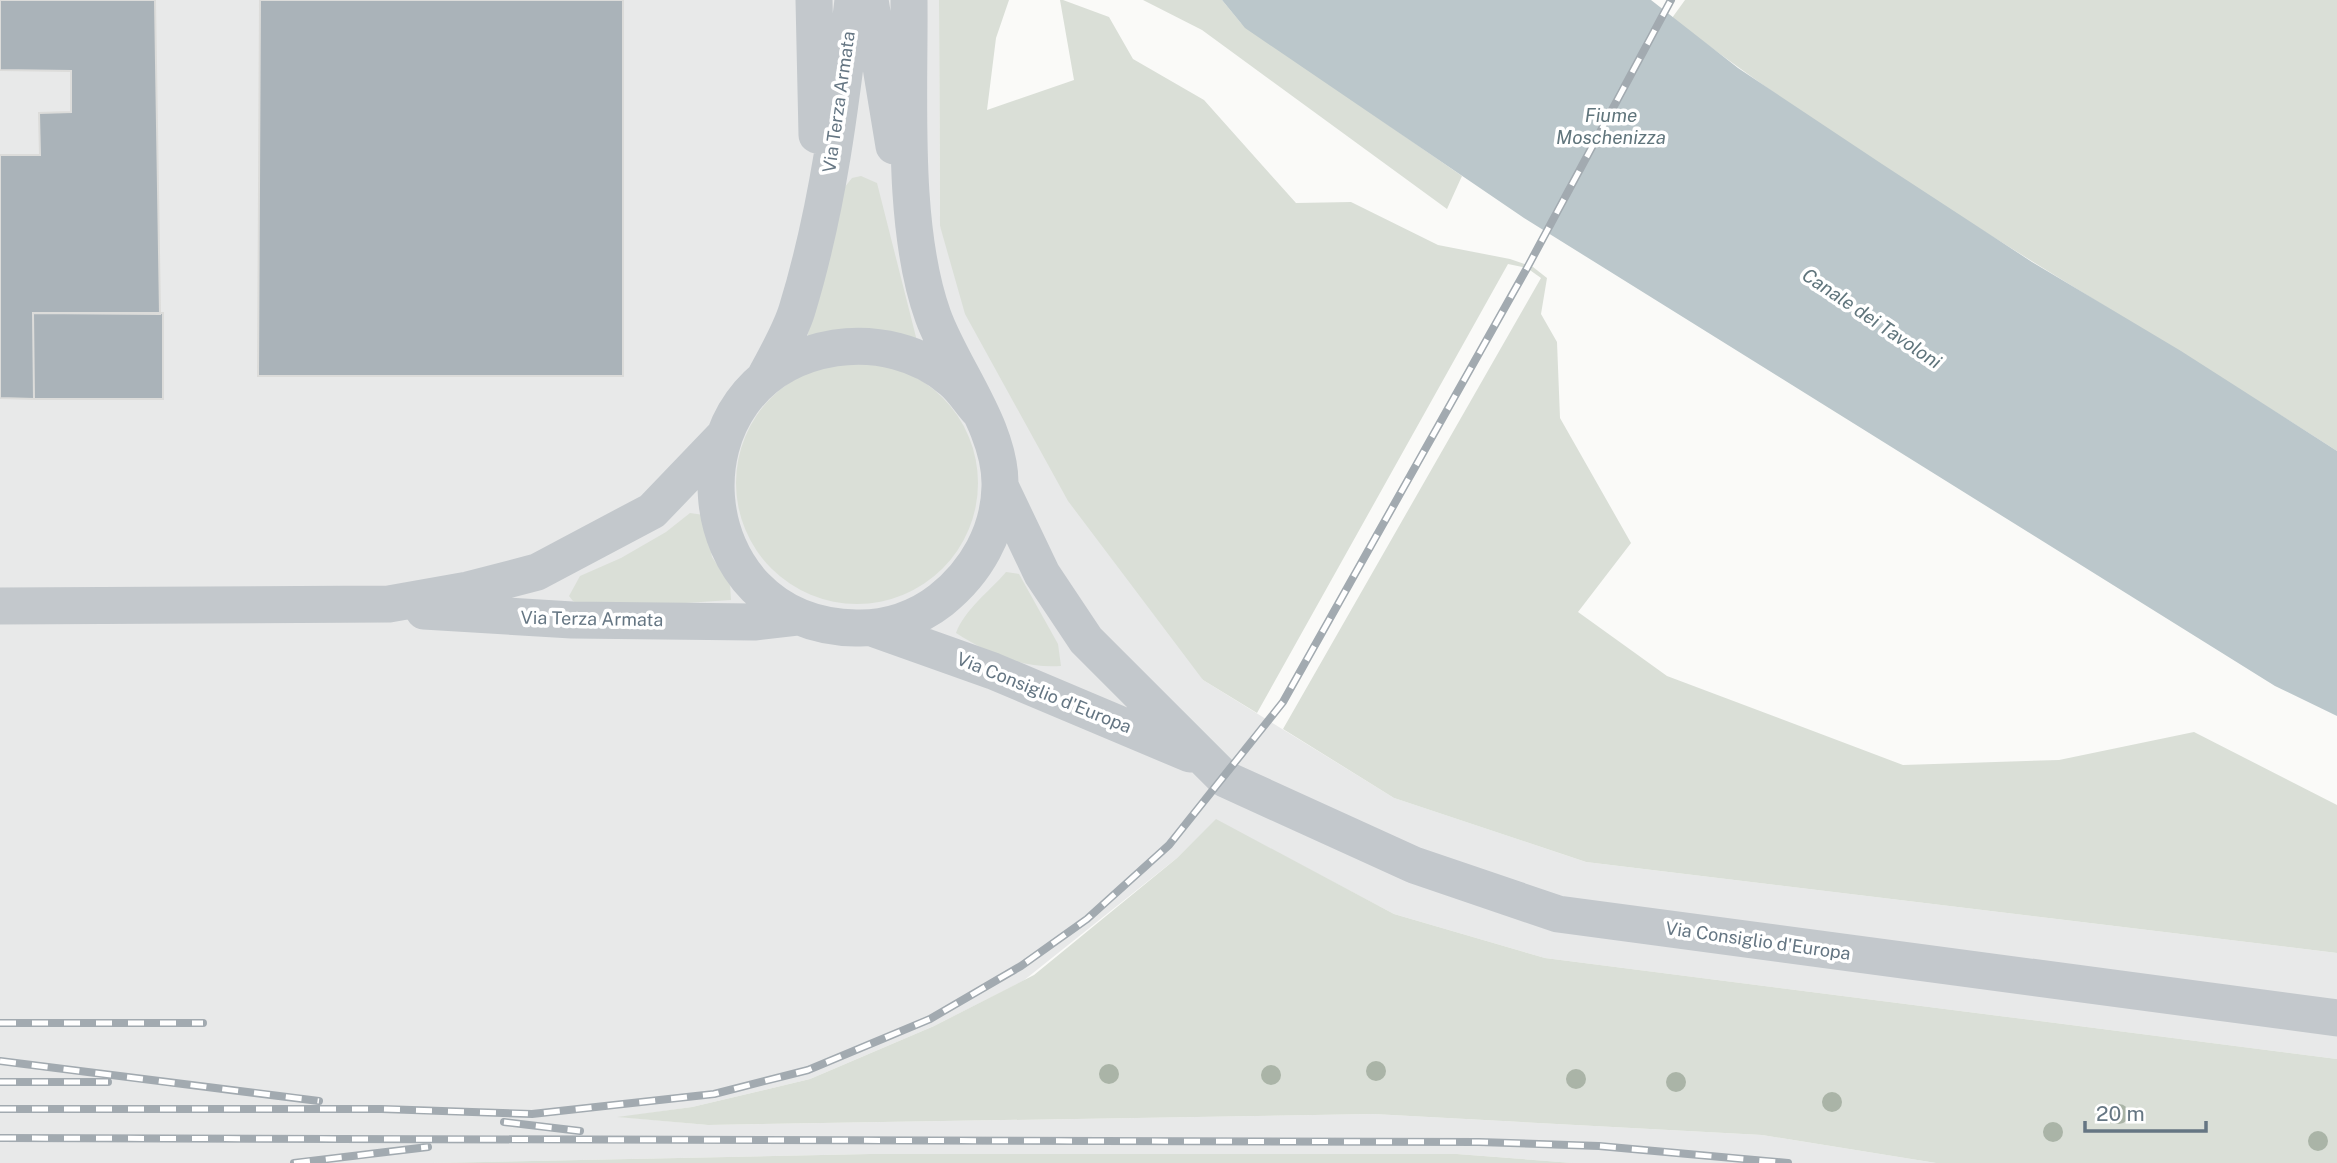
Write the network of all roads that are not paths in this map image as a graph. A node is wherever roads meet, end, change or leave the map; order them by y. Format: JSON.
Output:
{"nodes":[{"id":1,"x":814,"y":0,"type":"edge"},
{"id":2,"x":853,"y":0,"type":"edge"},
{"id":3,"x":870,"y":0,"type":"edge"},
{"id":4,"x":909,"y":0,"type":"edge"},
{"id":5,"x":914,"y":239,"type":"junction"},
{"id":6,"x":814,"y":244,"type":"junction"},
{"id":7,"x":765,"y":377,"type":"junction"},
{"id":8,"x":978,"y":411,"type":"junction"},
{"id":9,"x":723,"y":438,"type":"junction"},
{"id":10,"x":1000,"y":486,"type":"junction"},
{"id":11,"x":389,"y":604,"type":"junction"},
{"id":12,"x":0,"y":606,"type":"edge"},
{"id":13,"x":797,"y":617,"type":"junction"},
{"id":14,"x":875,"y":629,"type":"junction"},
{"id":15,"x":1210,"y":762,"type":"junction"},
{"id":16,"x":2337,"y":1018,"type":"edge"}],
"edges":[{"from":1,"to":6,"type":"street","name":"Via Terza Armata"},
{"from":2,"to":6,"type":"street","name":"Via Terza Armata"},
{"from":3,"to":5,"type":"street","name":"Via Terza Armata"},
{"from":4,"to":5,"type":"street","name":"Via Terza Armata"},
{"from":5,"to":8,"type":"street","name":"Via Terza Armata"},
{"from":6,"to":7,"type":"street","name":"Via Terza Armata"},
{"from":7,"to":8,"type":"street","name":"Via Terza Armata"},
{"from":7,"to":9,"type":"street","name":"Via Terza Armata"},
{"from":8,"to":10,"type":"street","name":"Via Terza Armata"},
{"from":9,"to":11,"type":"street","name":"Via Terza Armata"},
{"from":9,"to":13,"type":"street","name":"Via Terza Armata"},
{"from":10,"to":14,"type":"street","name":"Via Terza Armata"},
{"from":10,"to":15,"type":"street","name":"Via Consiglio d'Europa"},
{"from":11,"to":12,"type":"street","name":"Via Terza Armata"},
{"from":11,"to":13,"type":"street","name":"Via Terza Armata"},
{"from":13,"to":14,"type":"street","name":"Via Terza Armata"},
{"from":14,"to":15,"type":"street","name":"Via Consiglio d'Europa"},
{"from":15,"to":16,"type":"street","name":"Via Consiglio d'Europa"}]}
